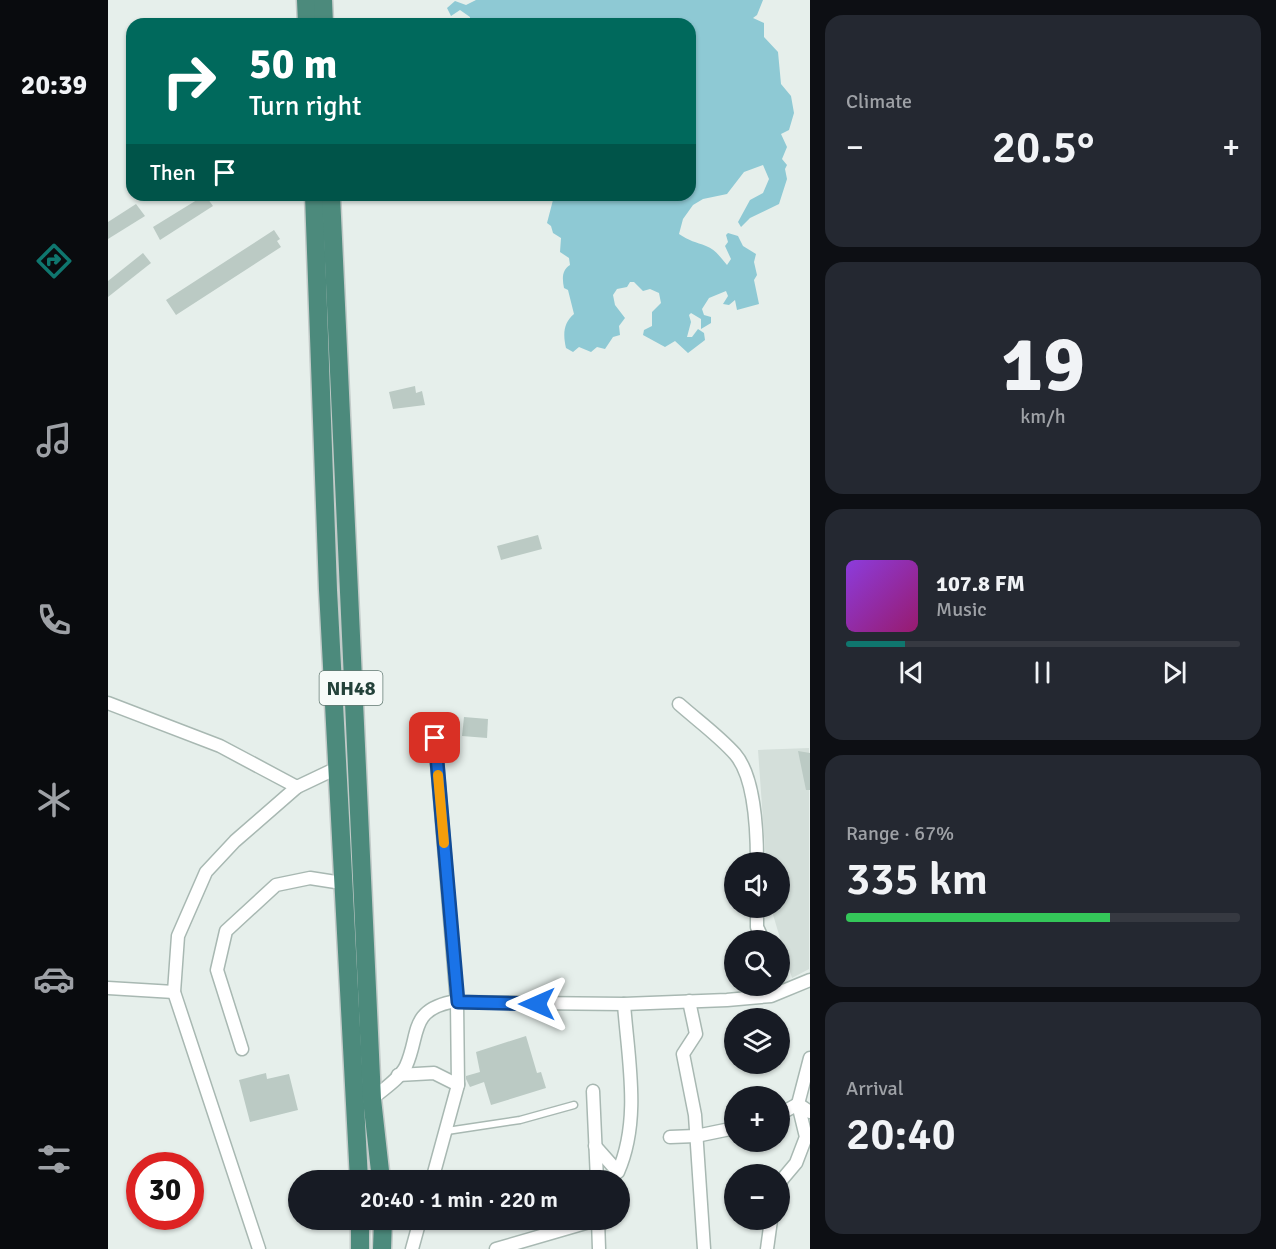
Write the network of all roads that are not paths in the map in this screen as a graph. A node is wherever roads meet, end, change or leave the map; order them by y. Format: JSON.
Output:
{"nodes":[{"id":1,"x":306,"y":0,"type":"edge"},
{"id":2,"x":323,"y":0,"type":"edge"},
{"id":3,"x":307,"y":18,"type":"edge"},
{"id":4,"x":324,"y":18,"type":"edge"},
{"id":5,"x":314,"y":201,"type":"edge"},
{"id":6,"x":330,"y":201,"type":"edge"},
{"id":7,"x":108,"y":703,"type":"edge"},
{"id":8,"x":679,"y":704,"type":"dead end"},
{"id":9,"x":435,"y":738,"type":"dead end"},
{"id":10,"x":337,"y":768,"type":"junction"},
{"id":11,"x":297,"y":787,"type":"junction"},
{"id":12,"x":757,"y":852,"type":"edge"},
{"id":13,"x":342,"y":883,"type":"junction"},
{"id":14,"x":810,"y":980,"type":"edge"},
{"id":15,"x":790,"y":985,"type":"edge"},
{"id":16,"x":108,"y":988,"type":"edge"},
{"id":17,"x":174,"y":992,"type":"junction"},
{"id":18,"x":771,"y":996,"type":"edge"},
{"id":19,"x":689,"y":1001,"type":"junction"},
{"id":20,"x":458,"y":1002,"type":"junction"},
{"id":21,"x":624,"y":1004,"type":"junction"},
{"id":22,"x":242,"y":1049,"type":"dead end"},
{"id":23,"x":810,"y":1058,"type":"edge"},
{"id":24,"x":398,"y":1075,"type":"junction"},
{"id":25,"x":458,"y":1085,"type":"junction"},
{"id":26,"x":593,"y":1091,"type":"dead end"},
{"id":27,"x":372,"y":1099,"type":"junction"},
{"id":28,"x":798,"y":1104,"type":"junction"},
{"id":29,"x":574,"y":1105,"type":"dead end"},
{"id":30,"x":790,"y":1108,"type":"edge"},
{"id":31,"x":810,"y":1112,"type":"edge"},
{"id":32,"x":724,"y":1130,"type":"edge"},
{"id":33,"x":447,"y":1131,"type":"junction"},
{"id":34,"x":696,"y":1136,"type":"junction"},
{"id":35,"x":670,"y":1137,"type":"dead end"},
{"id":36,"x":595,"y":1146,"type":"junction"},
{"id":37,"x":358,"y":1170,"type":"edge"},
{"id":38,"x":380,"y":1170,"type":"edge"},
{"id":39,"x":435,"y":1170,"type":"edge"},
{"id":40,"x":596,"y":1170,"type":"edge"},
{"id":41,"x":790,"y":1170,"type":"edge"},
{"id":42,"x":360,"y":1230,"type":"edge"},
{"id":43,"x":383,"y":1230,"type":"edge"},
{"id":44,"x":417,"y":1230,"type":"edge"},
{"id":45,"x":562,"y":1230,"type":"edge"},
{"id":46,"x":598,"y":1230,"type":"edge"},
{"id":47,"x":770,"y":1230,"type":"edge"},
{"id":48,"x":259,"y":1249,"type":"edge"},
{"id":49,"x":360,"y":1249,"type":"edge"},
{"id":50,"x":382,"y":1249,"type":"edge"},
{"id":51,"x":412,"y":1249,"type":"edge"},
{"id":52,"x":496,"y":1249,"type":"edge"},
{"id":53,"x":599,"y":1249,"type":"edge"},
{"id":54,"x":704,"y":1249,"type":"edge"},
{"id":55,"x":767,"y":1249,"type":"edge"}],
"edges":[{"from":1,"to":3,"type":"highway"},
{"from":2,"to":4,"type":"highway"},
{"from":5,"to":10,"type":"highway","number":"NH48"},
{"from":6,"to":27,"type":"highway","number":"NH48"},
{"from":7,"to":11,"type":"street"},
{"from":8,"to":12,"type":"street"},
{"from":9,"to":20,"type":"street"},
{"from":10,"to":11,"type":"street"},
{"from":10,"to":13,"type":"highway","number":"NH48"},
{"from":11,"to":17,"type":"street"},
{"from":13,"to":22,"type":"street"},
{"from":13,"to":37,"type":"highway","number":"NH48"},
{"from":14,"to":15,"type":"street"},
{"from":16,"to":17,"type":"street"},
{"from":17,"to":48,"type":"street"},
{"from":18,"to":19,"type":"street"},
{"from":19,"to":21,"type":"street"},
{"from":19,"to":34,"type":"street"},
{"from":20,"to":21,"type":"street"},
{"from":20,"to":24,"type":"street"},
{"from":20,"to":25,"type":"street"},
{"from":21,"to":36,"type":"street"},
{"from":23,"to":28,"type":"street"},
{"from":24,"to":25,"type":"street"},
{"from":24,"to":27,"type":"street"},
{"from":25,"to":33,"type":"street"},
{"from":26,"to":36,"type":"street"},
{"from":27,"to":38,"type":"highway","number":"NH48"},
{"from":28,"to":30,"type":"street"},
{"from":28,"to":31,"type":"street"},
{"from":28,"to":41,"type":"street"},
{"from":29,"to":33,"type":"lane"},
{"from":32,"to":34,"type":"street"},
{"from":33,"to":39,"type":"street"},
{"from":34,"to":35,"type":"street"},
{"from":34,"to":54,"type":"street"},
{"from":36,"to":40,"type":"street"},
{"from":42,"to":49,"type":"highway"},
{"from":43,"to":50,"type":"highway"},
{"from":44,"to":51,"type":"street"},
{"from":45,"to":52,"type":"street"},
{"from":46,"to":53,"type":"street"},
{"from":47,"to":55,"type":"street"}]}
